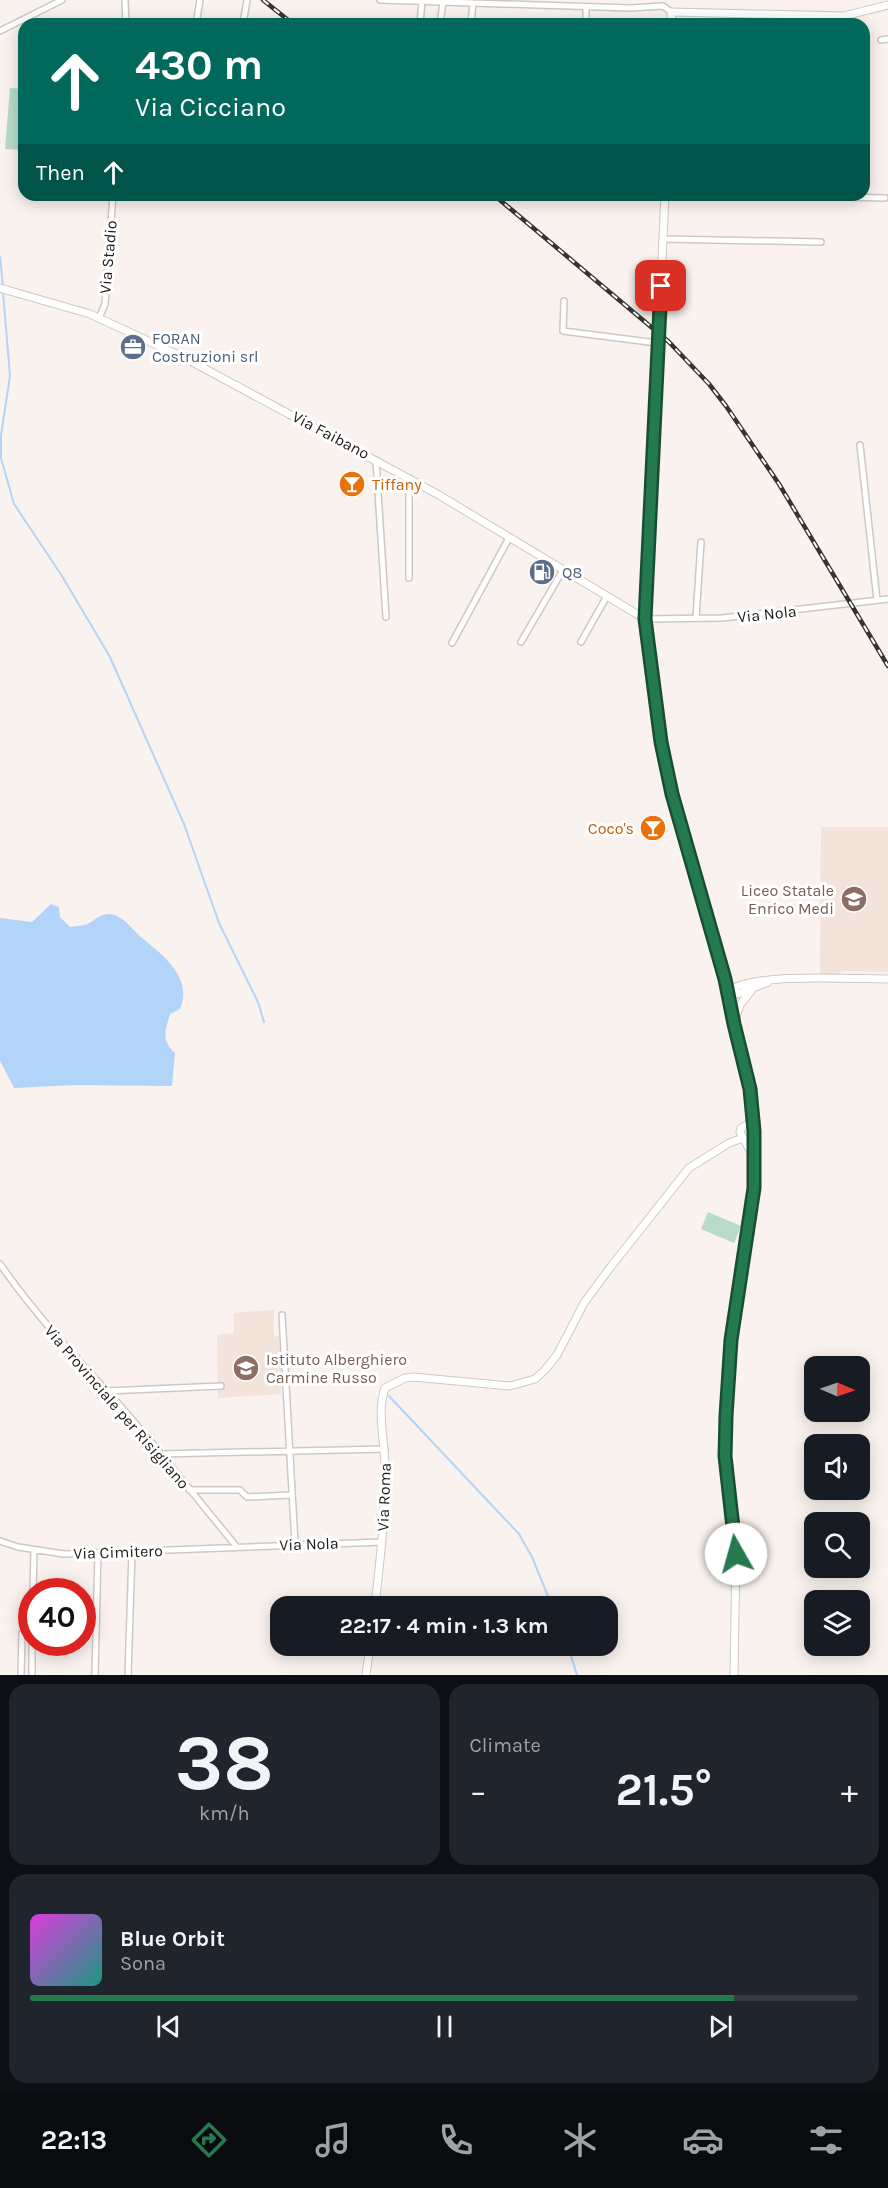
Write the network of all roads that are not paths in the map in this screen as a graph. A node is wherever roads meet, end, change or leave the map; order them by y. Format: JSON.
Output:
{"nodes":[{"id":1,"x":62,"y":0,"type":"edge"},
{"id":2,"x":125,"y":0,"type":"edge"},
{"id":3,"x":200,"y":0,"type":"edge"},
{"id":4,"x":247,"y":0,"type":"edge"},
{"id":5,"x":380,"y":0,"type":"edge"},
{"id":6,"x":406,"y":0,"type":"edge"},
{"id":7,"x":606,"y":0,"type":"edge"},
{"id":8,"x":422,"y":1,"type":"edge"},
{"id":9,"x":443,"y":2,"type":"junction"},
{"id":10,"x":494,"y":2,"type":"edge"},
{"id":11,"x":473,"y":3,"type":"junction"},
{"id":12,"x":663,"y":3,"type":"edge"},
{"id":13,"x":888,"y":5,"type":"edge"},
{"id":14,"x":586,"y":7,"type":"junction"},
{"id":15,"x":606,"y":8,"type":"junction"},
{"id":16,"x":671,"y":12,"type":"junction"},
{"id":17,"x":25,"y":18,"type":"edge"},
{"id":18,"x":126,"y":18,"type":"edge"},
{"id":19,"x":197,"y":18,"type":"edge"},
{"id":20,"x":244,"y":18,"type":"edge"},
{"id":21,"x":421,"y":18,"type":"edge"},
{"id":22,"x":441,"y":18,"type":"edge"},
{"id":23,"x":472,"y":18,"type":"edge"},
{"id":24,"x":586,"y":18,"type":"edge"},
{"id":25,"x":672,"y":18,"type":"edge"},
{"id":26,"x":18,"y":21,"type":"edge"},
{"id":27,"x":0,"y":30,"type":"edge"},
{"id":28,"x":870,"y":198,"type":"edge"},
{"id":29,"x":885,"y":198,"type":"dead end"},
{"id":30,"x":113,"y":201,"type":"edge"},
{"id":31,"x":665,"y":201,"type":"edge"},
{"id":32,"x":664,"y":239,"type":"junction"},
{"id":33,"x":821,"y":242,"type":"dead end"},
{"id":34,"x":4,"y":289,"type":"edge"},
{"id":35,"x":564,"y":301,"type":"dead end"},
{"id":36,"x":99,"y":318,"type":"junction"},
{"id":37,"x":657,"y":343,"type":"junction"},
{"id":38,"x":860,"y":446,"type":"dead end"},
{"id":39,"x":376,"y":460,"type":"junction"},
{"id":40,"x":408,"y":477,"type":"junction"},
{"id":41,"x":509,"y":538,"type":"junction"},
{"id":42,"x":701,"y":542,"type":"dead end"},
{"id":43,"x":563,"y":570,"type":"junction"},
{"id":44,"x":409,"y":578,"type":"dead end"},
{"id":45,"x":607,"y":596,"type":"junction"},
{"id":46,"x":888,"y":599,"type":"edge"},
{"id":47,"x":877,"y":600,"type":"junction"},
{"id":48,"x":386,"y":617,"type":"dead end"},
{"id":49,"x":696,"y":618,"type":"junction"},
{"id":50,"x":645,"y":619,"type":"junction"},
{"id":51,"x":521,"y":642,"type":"dead end"},
{"id":52,"x":581,"y":642,"type":"dead end"},
{"id":53,"x":452,"y":643,"type":"dead end"},
{"id":54,"x":725,"y":979,"type":"junction"},
{"id":55,"x":888,"y":979,"type":"edge"},
{"id":56,"x":775,"y":980,"type":"junction"},
{"id":57,"x":746,"y":983,"type":"junction"},
{"id":58,"x":753,"y":989,"type":"junction"},
{"id":59,"x":728,"y":993,"type":"junction"},
{"id":60,"x":734,"y":1024,"type":"junction"},
{"id":61,"x":751,"y":1104,"type":"junction"},
{"id":62,"x":742,"y":1128,"type":"junction"},
{"id":63,"x":753,"y":1132,"type":"junction"},
{"id":64,"x":744,"y":1138,"type":"junction"},
{"id":65,"x":729,"y":1143,"type":"junction"},
{"id":66,"x":753,"y":1156,"type":"junction"},
{"id":67,"x":0,"y":1264,"type":"edge"},
{"id":68,"x":282,"y":1316,"type":"dead end"},
{"id":69,"x":221,"y":1386,"type":"dead end"},
{"id":70,"x":106,"y":1391,"type":"junction"},
{"id":71,"x":385,"y":1449,"type":"junction"},
{"id":72,"x":288,"y":1451,"type":"junction"},
{"id":73,"x":159,"y":1454,"type":"junction"},
{"id":74,"x":189,"y":1490,"type":"junction"},
{"id":75,"x":291,"y":1495,"type":"junction"},
{"id":76,"x":0,"y":1540,"type":"edge"},
{"id":77,"x":382,"y":1542,"type":"junction"},
{"id":78,"x":294,"y":1544,"type":"junction"},
{"id":79,"x":237,"y":1547,"type":"junction"},
{"id":80,"x":34,"y":1550,"type":"junction"},
{"id":81,"x":132,"y":1552,"type":"junction"},
{"id":82,"x":98,"y":1553,"type":"junction"},
{"id":83,"x":33,"y":1578,"type":"edge"},
{"id":84,"x":376,"y":1596,"type":"edge"},
{"id":85,"x":21,"y":1656,"type":"edge"},
{"id":86,"x":32,"y":1656,"type":"edge"},
{"id":87,"x":369,"y":1656,"type":"edge"},
{"id":88,"x":21,"y":1675,"type":"edge"},
{"id":89,"x":32,"y":1675,"type":"edge"},
{"id":90,"x":94,"y":1675,"type":"edge"},
{"id":91,"x":128,"y":1675,"type":"edge"},
{"id":92,"x":366,"y":1675,"type":"edge"},
{"id":93,"x":734,"y":1675,"type":"edge"}],
"edges":[{"from":1,"to":17,"type":"street"},
{"from":2,"to":18,"type":"street"},
{"from":3,"to":19,"type":"street"},
{"from":4,"to":20,"type":"street"},
{"from":5,"to":6,"type":"street"},
{"from":6,"to":8,"type":"street"},
{"from":7,"to":15,"type":"street"},
{"from":8,"to":9,"type":"street"},
{"from":8,"to":21,"type":"street"},
{"from":9,"to":11,"type":"street"},
{"from":9,"to":22,"type":"street"},
{"from":10,"to":11,"type":"street"},
{"from":10,"to":14,"type":"street"},
{"from":11,"to":23,"type":"street"},
{"from":12,"to":15,"type":"street"},
{"from":12,"to":16,"type":"street"},
{"from":13,"to":16,"type":"street"},
{"from":14,"to":15,"type":"street"},
{"from":14,"to":24,"type":"street"},
{"from":16,"to":25,"type":"street"},
{"from":26,"to":27,"type":"street"},
{"from":28,"to":29,"type":"street"},
{"from":30,"to":36,"type":"street","name":"Via Stadio"},
{"from":31,"to":32,"type":"street"},
{"from":32,"to":33,"type":"street"},
{"from":32,"to":37,"type":"street"},
{"from":34,"to":36,"type":"street","name":"Via Faibano"},
{"from":35,"to":37,"type":"street"},
{"from":36,"to":39,"type":"street","name":"Via Faibano"},
{"from":37,"to":50,"type":"street"},
{"from":38,"to":47,"type":"street"},
{"from":39,"to":40,"type":"street","name":"Via Faibano"},
{"from":39,"to":48,"type":"street"},
{"from":40,"to":41,"type":"street","name":"Via Faibano"},
{"from":40,"to":44,"type":"street"},
{"from":41,"to":43,"type":"street","name":"Via Faibano"},
{"from":41,"to":53,"type":"street"},
{"from":42,"to":49,"type":"street"},
{"from":43,"to":45,"type":"street","name":"Via Faibano"},
{"from":43,"to":51,"type":"street"},
{"from":45,"to":50,"type":"street","name":"Via Faibano"},
{"from":45,"to":52,"type":"street"},
{"from":46,"to":47,"type":"street","name":"Via Nola"},
{"from":47,"to":49,"type":"street","name":"Via Nola"},
{"from":49,"to":50,"type":"street","name":"Via Nola"},
{"from":50,"to":54,"type":"street"},
{"from":54,"to":57,"type":"street"},
{"from":54,"to":59,"type":"street"},
{"from":55,"to":56,"type":"street"},
{"from":56,"to":57,"type":"street"},
{"from":56,"to":58,"type":"street"},
{"from":57,"to":59,"type":"street"},
{"from":58,"to":59,"type":"street"},
{"from":58,"to":60,"type":"street"},
{"from":59,"to":60,"type":"street"},
{"from":60,"to":61,"type":"street"},
{"from":61,"to":62,"type":"street"},
{"from":61,"to":63,"type":"street"},
{"from":62,"to":63,"type":"street"},
{"from":62,"to":64,"type":"street"},
{"from":62,"to":65,"type":"street"},
{"from":63,"to":64,"type":"street"},
{"from":63,"to":66,"type":"street"},
{"from":64,"to":65,"type":"street"},
{"from":64,"to":66,"type":"street"},
{"from":65,"to":71,"type":"street","name":"Via Roma"},
{"from":66,"to":93,"type":"street"},
{"from":67,"to":70,"type":"street","name":"Via Provinciale per Risigliano"},
{"from":68,"to":72,"type":"street"},
{"from":69,"to":70,"type":"street"},
{"from":70,"to":73,"type":"street","name":"Via Provinciale per Risigliano"},
{"from":71,"to":72,"type":"street"},
{"from":71,"to":77,"type":"street","name":"Via Roma"},
{"from":72,"to":73,"type":"street"},
{"from":72,"to":75,"type":"street"},
{"from":73,"to":74,"type":"street","name":"Via Provinciale per Risigliano"},
{"from":74,"to":75,"type":"street"},
{"from":74,"to":79,"type":"street","name":"Via Provinciale per Risigliano"},
{"from":75,"to":78,"type":"street"},
{"from":76,"to":80,"type":"street","name":"Via Cimitero"},
{"from":77,"to":78,"type":"street","name":"Via Nola"},
{"from":77,"to":84,"type":"street","name":"Via Roma"},
{"from":78,"to":79,"type":"street","name":"Via Nola"},
{"from":79,"to":81,"type":"street","name":"Via Cimitero"},
{"from":80,"to":82,"type":"street","name":"Via Cimitero"},
{"from":80,"to":83,"type":"street"},
{"from":81,"to":82,"type":"street","name":"Via Cimitero"},
{"from":81,"to":91,"type":"street"},
{"from":82,"to":90,"type":"street"},
{"from":85,"to":88,"type":"street"},
{"from":86,"to":89,"type":"street"},
{"from":87,"to":92,"type":"street"}]}
